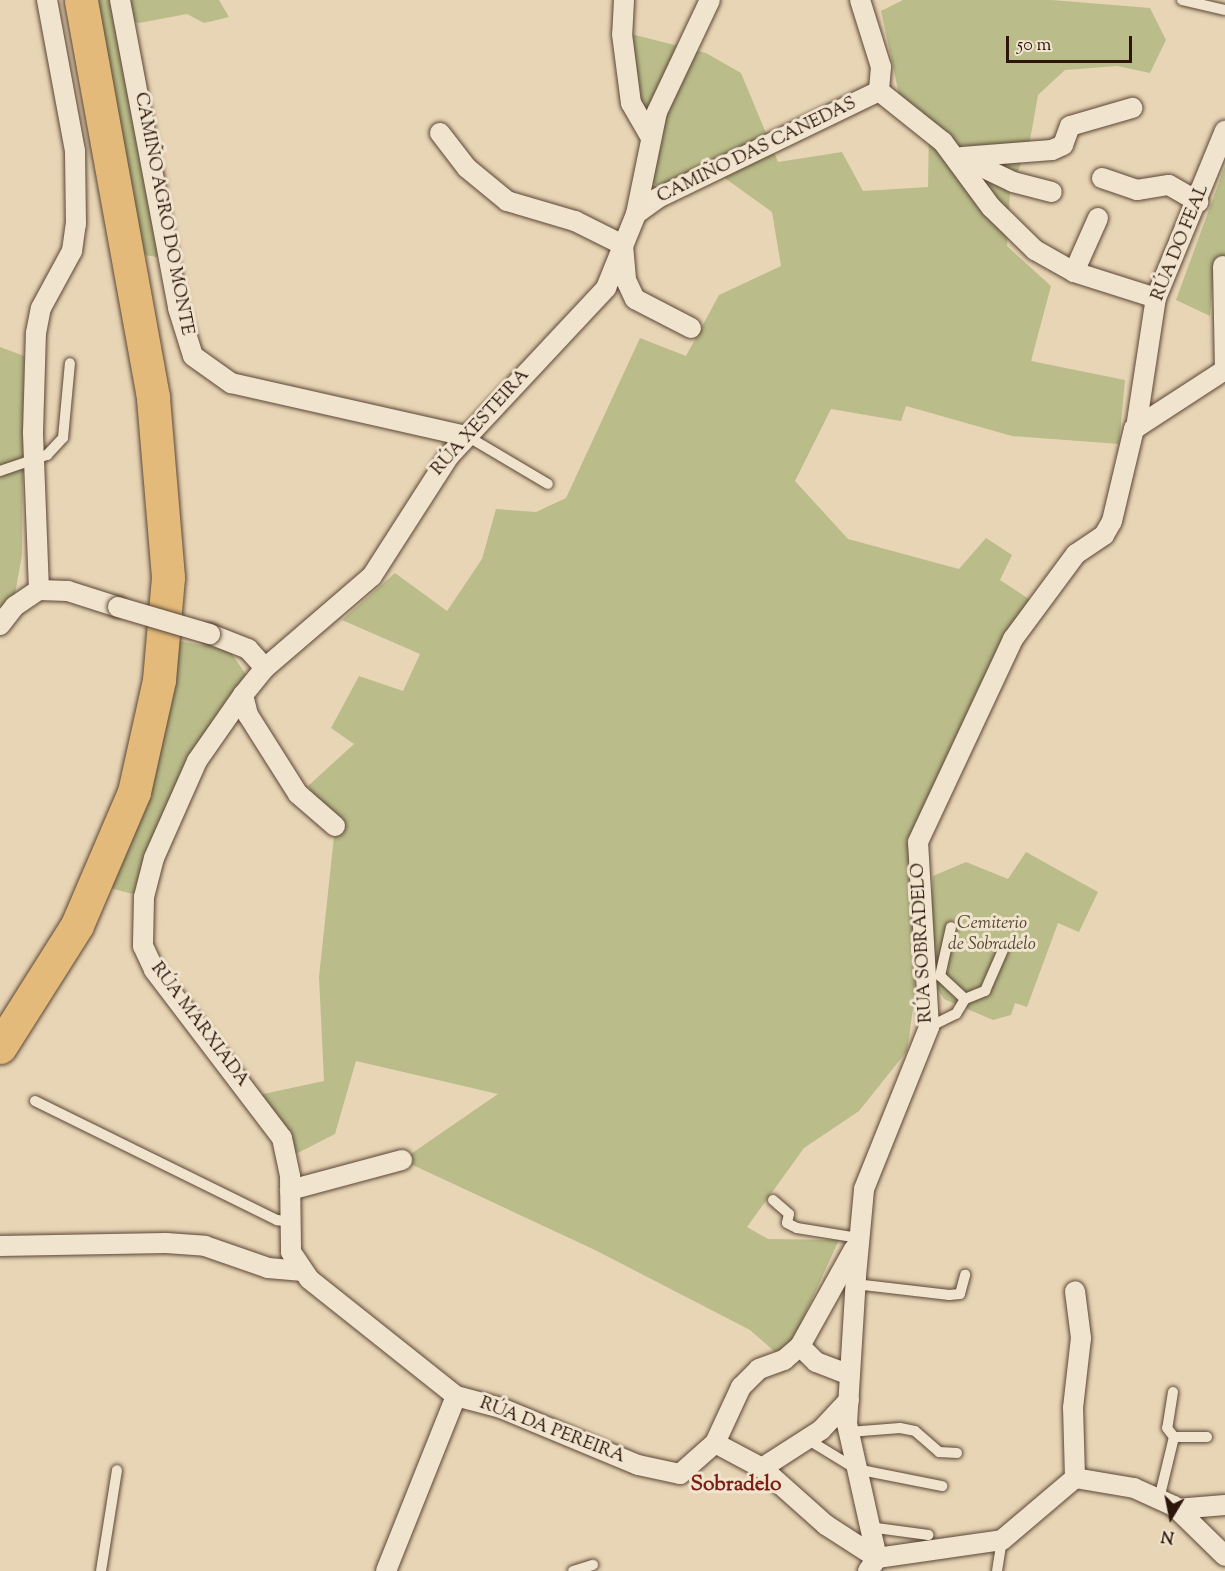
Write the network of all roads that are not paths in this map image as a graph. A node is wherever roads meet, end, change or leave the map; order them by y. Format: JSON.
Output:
{"nodes":[{"id":1,"x":47,"y":0,"type":"edge"},
{"id":2,"x":81,"y":0,"type":"edge"},
{"id":3,"x":120,"y":0,"type":"edge"},
{"id":4,"x":624,"y":0,"type":"edge"},
{"id":5,"x":710,"y":0,"type":"edge"},
{"id":6,"x":860,"y":0,"type":"edge"},
{"id":7,"x":1182,"y":0,"type":"edge"},
{"id":8,"x":1225,"y":10,"type":"edge"},
{"id":9,"x":879,"y":92,"type":"junction"},
{"id":10,"x":1132,"y":108,"type":"dead end"},
{"id":11,"x":1225,"y":131,"type":"edge"},
{"id":12,"x":440,"y":133,"type":"dead end"},
{"id":13,"x":650,"y":136,"type":"junction"},
{"id":14,"x":955,"y":155,"type":"junction"},
{"id":15,"x":1102,"y":178,"type":"dead end"},
{"id":16,"x":1052,"y":192,"type":"dead end"},
{"id":17,"x":1198,"y":202,"type":"junction"},
{"id":18,"x":636,"y":214,"type":"junction"},
{"id":19,"x":1098,"y":218,"type":"dead end"},
{"id":20,"x":623,"y":245,"type":"junction"},
{"id":21,"x":1223,"y":266,"type":"dead end"},
{"id":22,"x":1074,"y":272,"type":"junction"},
{"id":23,"x":1156,"y":298,"type":"junction"},
{"id":24,"x":691,"y":328,"type":"dead end"},
{"id":25,"x":70,"y":363,"type":"dead end"},
{"id":26,"x":1225,"y":370,"type":"edge"},
{"id":27,"x":1135,"y":429,"type":"junction"},
{"id":28,"x":467,"y":436,"type":"junction"},
{"id":29,"x":34,"y":460,"type":"junction"},
{"id":30,"x":0,"y":471,"type":"edge"},
{"id":31,"x":548,"y":484,"type":"dead end"},
{"id":32,"x":39,"y":590,"type":"junction"},
{"id":33,"x":0,"y":625,"type":"edge"},
{"id":34,"x":266,"y":668,"type":"junction"},
{"id":35,"x":243,"y":695,"type":"junction"},
{"id":36,"x":335,"y":826,"type":"dead end"},
{"id":37,"x":951,"y":927,"type":"dead end"},
{"id":38,"x":1003,"y":950,"type":"dead end"},
{"id":39,"x":965,"y":999,"type":"junction"},
{"id":40,"x":928,"y":1027,"type":"junction"},
{"id":41,"x":0,"y":1047,"type":"edge"},
{"id":42,"x":35,"y":1101,"type":"dead end"},
{"id":43,"x":402,"y":1160,"type":"dead end"},
{"id":44,"x":290,"y":1190,"type":"junction"},
{"id":45,"x":773,"y":1200,"type":"dead end"},
{"id":46,"x":290,"y":1222,"type":"junction"},
{"id":47,"x":859,"y":1238,"type":"junction"},
{"id":48,"x":0,"y":1246,"type":"edge"},
{"id":49,"x":303,"y":1271,"type":"junction"},
{"id":50,"x":965,"y":1275,"type":"dead end"},
{"id":51,"x":855,"y":1284,"type":"junction"},
{"id":52,"x":1076,"y":1291,"type":"dead end"},
{"id":53,"x":800,"y":1346,"type":"junction"},
{"id":54,"x":850,"y":1375,"type":"junction"},
{"id":55,"x":1173,"y":1392,"type":"dead end"},
{"id":56,"x":456,"y":1396,"type":"junction"},
{"id":57,"x":849,"y":1400,"type":"junction"},
{"id":58,"x":849,"y":1432,"type":"junction"},
{"id":59,"x":1174,"y":1437,"type":"junction"},
{"id":60,"x":1207,"y":1437,"type":"dead end"},
{"id":61,"x":807,"y":1439,"type":"junction"},
{"id":62,"x":716,"y":1443,"type":"junction"},
{"id":63,"x":957,"y":1453,"type":"dead end"},
{"id":64,"x":762,"y":1467,"type":"junction"},
{"id":65,"x":856,"y":1469,"type":"junction"},
{"id":66,"x":117,"y":1470,"type":"dead end"},
{"id":67,"x":1075,"y":1478,"type":"junction"},
{"id":68,"x":942,"y":1486,"type":"dead end"},
{"id":69,"x":1159,"y":1499,"type":"junction"},
{"id":70,"x":1225,"y":1505,"type":"edge"},
{"id":71,"x":1176,"y":1509,"type":"junction"},
{"id":72,"x":869,"y":1527,"type":"junction"},
{"id":73,"x":928,"y":1535,"type":"dead end"},
{"id":74,"x":1002,"y":1540,"type":"junction"},
{"id":75,"x":1225,"y":1556,"type":"edge"},
{"id":76,"x":593,"y":1564,"type":"dead end"},
{"id":77,"x":872,"y":1565,"type":"edge"},
{"id":78,"x":101,"y":1571,"type":"edge"},
{"id":79,"x":386,"y":1571,"type":"edge"},
{"id":80,"x":573,"y":1571,"type":"edge"},
{"id":81,"x":997,"y":1571,"type":"edge"}],
"edges":[{"from":1,"to":29,"type":"street"},
{"from":2,"to":41,"type":"highway"},
{"from":3,"to":28,"type":"street","name":"CAMIÑO AGRO DO MONTE"},
{"from":4,"to":13,"type":"street"},
{"from":5,"to":13,"type":"street","name":"RÚA XESTEIRA"},
{"from":6,"to":9,"type":"street"},
{"from":7,"to":8,"type":"lane"},
{"from":9,"to":14,"type":"street"},
{"from":9,"to":18,"type":"street","name":"CAMIÑO DAS CANEDAS"},
{"from":10,"to":14,"type":"street"},
{"from":11,"to":17,"type":"street","name":"RÚA DO FEAL"},
{"from":12,"to":20,"type":"street"},
{"from":13,"to":18,"type":"street","name":"RÚA XESTEIRA"},
{"from":14,"to":16,"type":"street"},
{"from":14,"to":22,"type":"street"},
{"from":15,"to":17,"type":"street"},
{"from":17,"to":23,"type":"street","name":"RÚA DO FEAL"},
{"from":18,"to":20,"type":"street","name":"RÚA XESTEIRA"},
{"from":19,"to":22,"type":"street"},
{"from":20,"to":24,"type":"street"},
{"from":20,"to":28,"type":"street","name":"RÚA XESTEIRA"},
{"from":21,"to":26,"type":"street"},
{"from":22,"to":23,"type":"street"},
{"from":23,"to":27,"type":"street","name":"RÚA DO FEAL"},
{"from":25,"to":29,"type":"lane"},
{"from":26,"to":27,"type":"street"},
{"from":27,"to":40,"type":"street","name":"RÚA SOBRADELO"},
{"from":28,"to":31,"type":"lane"},
{"from":28,"to":34,"type":"street","name":"RÚA XESTEIRA"},
{"from":29,"to":30,"type":"lane"},
{"from":29,"to":32,"type":"street"},
{"from":32,"to":33,"type":"street"},
{"from":32,"to":34,"type":"street","bridge":true},
{"from":34,"to":35,"type":"street","name":"RÚA XESTEIRA"},
{"from":35,"to":36,"type":"street"},
{"from":35,"to":44,"type":"street","name":"RÚA MARXIADA"},
{"from":37,"to":39,"type":"lane"},
{"from":38,"to":39,"type":"lane"},
{"from":39,"to":40,"type":"lane"},
{"from":40,"to":47,"type":"street","name":"RÚA SOBRADELO"},
{"from":42,"to":46,"type":"lane"},
{"from":43,"to":44,"type":"street"},
{"from":44,"to":46,"type":"street","name":"RÚA MARXIADA"},
{"from":45,"to":47,"type":"lane"},
{"from":46,"to":49,"type":"street","name":"RÚA MARXIADA"},
{"from":47,"to":51,"type":"street","name":"RÚA SOBRADELO"},
{"from":47,"to":53,"type":"street","name":"RÚA DA PEREIRA"},
{"from":48,"to":49,"type":"street"},
{"from":49,"to":56,"type":"street","name":"RÚA MARXIADA"},
{"from":50,"to":51,"type":"lane"},
{"from":51,"to":54,"type":"street","name":"RÚA SOBRADELO"},
{"from":52,"to":67,"type":"street"},
{"from":53,"to":54,"type":"street"},
{"from":53,"to":62,"type":"street","name":"RÚA DA PEREIRA"},
{"from":54,"to":57,"type":"street","name":"RÚA SOBRADELO"},
{"from":55,"to":59,"type":"lane"},
{"from":56,"to":62,"type":"street","name":"RÚA DA PEREIRA"},
{"from":56,"to":79,"type":"street","name":"RÚA DA PEREIRA"},
{"from":57,"to":58,"type":"street","name":"RÚA SOBRADELO"},
{"from":57,"to":61,"type":"street"},
{"from":58,"to":63,"type":"lane"},
{"from":58,"to":65,"type":"street","name":"RÚA SOBRADELO"},
{"from":59,"to":60,"type":"lane"},
{"from":59,"to":69,"type":"lane"},
{"from":61,"to":64,"type":"street"},
{"from":61,"to":65,"type":"lane"},
{"from":62,"to":64,"type":"street"},
{"from":64,"to":77,"type":"street"},
{"from":65,"to":68,"type":"lane"},
{"from":65,"to":72,"type":"street","name":"RÚA SOBRADELO"},
{"from":66,"to":78,"type":"lane"},
{"from":67,"to":69,"type":"street"},
{"from":67,"to":74,"type":"street"},
{"from":69,"to":71,"type":"street"},
{"from":70,"to":71,"type":"street"},
{"from":71,"to":75,"type":"street"},
{"from":72,"to":73,"type":"lane"},
{"from":72,"to":77,"type":"street","name":"RÚA SOBRADELO"},
{"from":74,"to":77,"type":"street"},
{"from":74,"to":81,"type":"lane"},
{"from":76,"to":80,"type":"lane"}]}
